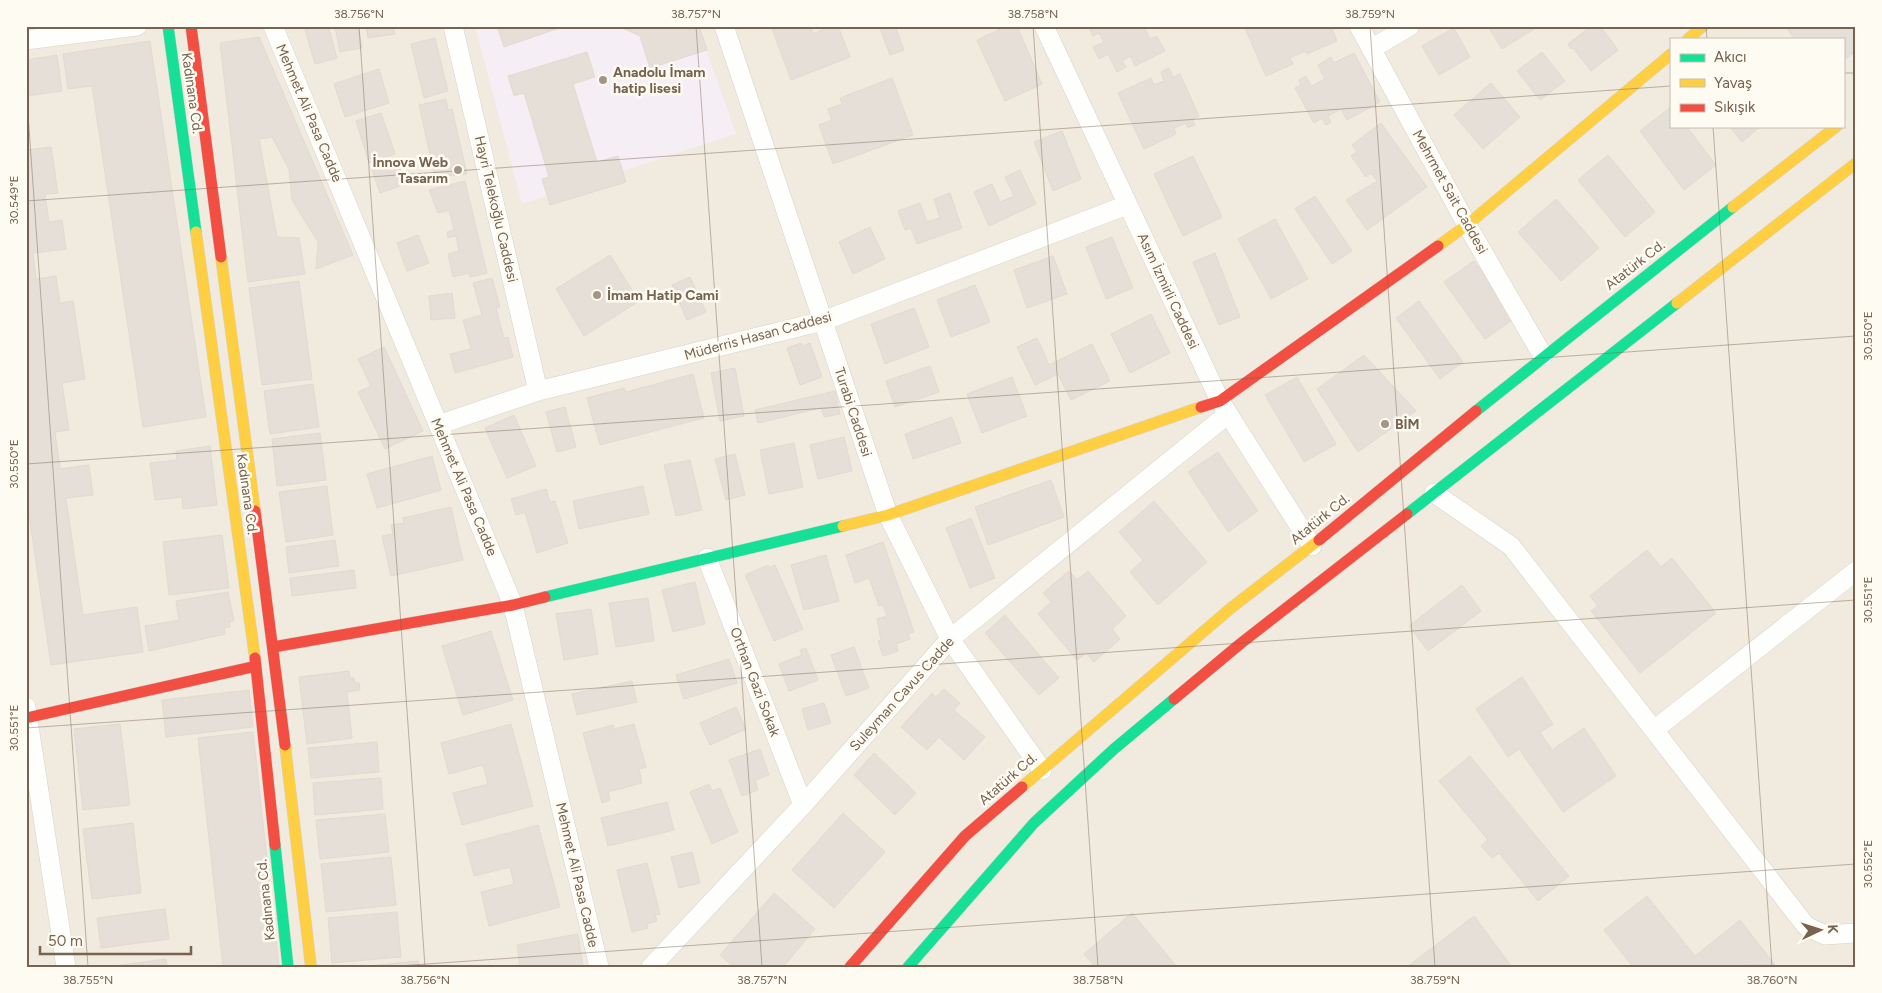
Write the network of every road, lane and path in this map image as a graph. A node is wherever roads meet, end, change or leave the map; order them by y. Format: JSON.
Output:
{"nodes":[{"id":1,"x":136,"y":26,"type":"edge"},
{"id":2,"x":168,"y":26,"type":"edge"},
{"id":3,"x":191,"y":26,"type":"edge"},
{"id":4,"x":272,"y":26,"type":"edge"},
{"id":5,"x":453,"y":26,"type":"edge"},
{"id":6,"x":724,"y":26,"type":"edge"},
{"id":7,"x":1044,"y":26,"type":"edge"},
{"id":8,"x":1358,"y":26,"type":"edge"},
{"id":9,"x":1410,"y":26,"type":"edge"},
{"id":10,"x":1703,"y":26,"type":"edge"},
{"id":11,"x":1689,"y":38,"type":"edge"},
{"id":12,"x":26,"y":40,"type":"edge"},
{"id":13,"x":1372,"y":49,"type":"junction"},
{"id":14,"x":1670,"y":55,"type":"edge"},
{"id":15,"x":1834,"y":128,"type":"edge"},
{"id":16,"x":1856,"y":163,"type":"edge"},
{"id":17,"x":1127,"y":205,"type":"junction"},
{"id":18,"x":1467,"y":224,"type":"junction"},
{"id":19,"x":823,"y":321,"type":"junction"},
{"id":20,"x":1544,"y":356,"type":"junction"},
{"id":21,"x":538,"y":391,"type":"junction"},
{"id":22,"x":1224,"y":407,"type":"junction"},
{"id":23,"x":438,"y":425,"type":"junction"},
{"id":24,"x":1434,"y":493,"type":"junction"},
{"id":25,"x":888,"y":515,"type":"junction"},
{"id":26,"x":1312,"y":546,"type":"junction"},
{"id":27,"x":707,"y":558,"type":"junction"},
{"id":28,"x":1856,"y":571,"type":"edge"},
{"id":29,"x":513,"y":605,"type":"junction"},
{"id":30,"x":950,"y":639,"type":"junction"},
{"id":31,"x":273,"y":648,"type":"junction"},
{"id":32,"x":256,"y":666,"type":"junction"},
{"id":33,"x":27,"y":714,"type":"edge"},
{"id":34,"x":1654,"y":730,"type":"junction"},
{"id":35,"x":1042,"y":770,"type":"junction"},
{"id":36,"x":803,"y":805,"type":"junction"},
{"id":37,"x":1856,"y":933,"type":"edge"},
{"id":38,"x":66,"y":967,"type":"edge"},
{"id":39,"x":288,"y":967,"type":"edge"},
{"id":40,"x":311,"y":967,"type":"edge"},
{"id":41,"x":598,"y":967,"type":"edge"},
{"id":42,"x":651,"y":967,"type":"edge"},
{"id":43,"x":850,"y":967,"type":"edge"},
{"id":44,"x":908,"y":967,"type":"edge"}],
"edges":[{"from":1,"to":12,"type":"street"},
{"from":2,"to":32,"type":"street","name":"Kadınana Cd."},
{"from":3,"to":31,"type":"street","name":"Kadınana Cd."},
{"from":4,"to":23,"type":"street","name":"Mehmet Ali Pasa Cadde"},
{"from":5,"to":21,"type":"street","name":"Hayri Telekoğlu Caddesi"},
{"from":6,"to":19,"type":"street","name":"Turabi Caddesi"},
{"from":7,"to":17,"type":"street","name":"Asım İzmirli Caddesi"},
{"from":8,"to":13,"type":"street","name":"Mehrmet Sait Caddesi"},
{"from":9,"to":13,"type":"street"},
{"from":10,"to":11,"type":"street"},
{"from":13,"to":18,"type":"street","name":"Mehrmet Sait Caddesi"},
{"from":14,"to":18,"type":"street"},
{"from":15,"to":20,"type":"street","name":"Atatürk Cd."},
{"from":16,"to":24,"type":"street"},
{"from":17,"to":19,"type":"street","name":"Müderris Hasan Caddesi"},
{"from":17,"to":22,"type":"street","name":"Asım İzmirli Caddesi"},
{"from":18,"to":20,"type":"street","name":"Mehrmet Sait Caddesi"},
{"from":18,"to":22,"type":"street"},
{"from":19,"to":21,"type":"street","name":"Müderris Hasan Caddesi"},
{"from":19,"to":25,"type":"street","name":"Turabi Caddesi"},
{"from":20,"to":26,"type":"street","name":"Atatürk Cd."},
{"from":21,"to":23,"type":"street","name":"Müderris Hasan Caddesi"},
{"from":22,"to":25,"type":"street"},
{"from":22,"to":26,"type":"street","name":"Asım İzmirli Caddesi"},
{"from":22,"to":30,"type":"street","name":"Suleyman Cavus Cadde"},
{"from":23,"to":29,"type":"street","name":"Mehmet Ali Pasa Cadde"},
{"from":24,"to":34,"type":"street"},
{"from":24,"to":44,"type":"street"},
{"from":25,"to":27,"type":"street"},
{"from":25,"to":30,"type":"street","name":"Turabi Caddesi"},
{"from":26,"to":35,"type":"street","name":"Atatürk Cd."},
{"from":27,"to":29,"type":"street"},
{"from":27,"to":36,"type":"street","name":"Orthan Gazi Sokak"},
{"from":28,"to":34,"type":"street"},
{"from":29,"to":31,"type":"street"},
{"from":29,"to":41,"type":"street","name":"Mehmet Ali Pasa Cadde"},
{"from":30,"to":35,"type":"street","name":"Turabi Caddesi"},
{"from":30,"to":36,"type":"street","name":"Suleyman Cavus Cadde"},
{"from":31,"to":40,"type":"street","name":"Kadınana Cd."},
{"from":32,"to":33,"type":"street"},
{"from":32,"to":39,"type":"street","name":"Kadınana Cd."},
{"from":33,"to":38,"type":"street"},
{"from":34,"to":37,"type":"street"},
{"from":35,"to":43,"type":"street","name":"Atatürk Cd."},
{"from":36,"to":42,"type":"street","name":"Suleyman Cavus Cadde"}]}
